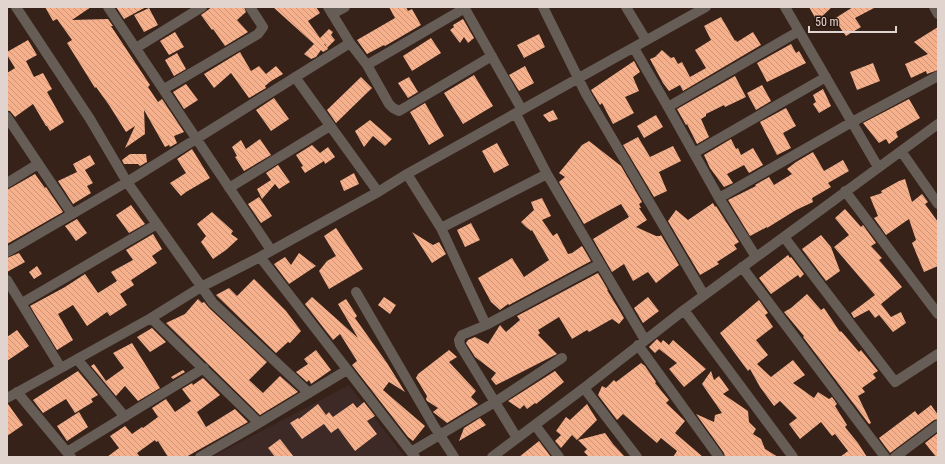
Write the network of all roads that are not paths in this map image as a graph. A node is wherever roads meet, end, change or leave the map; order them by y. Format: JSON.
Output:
{"nodes":[{"id":1,"x":16,"y":7,"type":"edge"},
{"id":2,"x":108,"y":7,"type":"edge"},
{"id":3,"x":202,"y":7,"type":"edge"},
{"id":4,"x":250,"y":7,"type":"edge"},
{"id":5,"x":344,"y":7,"type":"edge"},
{"id":6,"x":465,"y":7,"type":"edge"},
{"id":7,"x":543,"y":7,"type":"edge"},
{"id":8,"x":626,"y":7,"type":"edge"},
{"id":9,"x":785,"y":7,"type":"edge"},
{"id":10,"x":934,"y":7,"type":"edge"},
{"id":11,"x":700,"y":8,"type":"edge"},
{"id":12,"x":330,"y":10,"type":"edge"},
{"id":13,"x":938,"y":14,"type":"edge"},
{"id":14,"x":799,"y":31,"type":"junction"},
{"id":15,"x":646,"y":40,"type":"junction"},
{"id":16,"x":350,"y":43,"type":"junction"},
{"id":17,"x":136,"y":48,"type":"junction"},
{"id":18,"x":634,"y":48,"type":"junction"},
{"id":19,"x":492,"y":56,"type":"junction"},
{"id":20,"x":367,"y":65,"type":"junction"},
{"id":21,"x":938,"y":76,"type":"edge"},
{"id":22,"x":295,"y":77,"type":"junction"},
{"id":23,"x":826,"y":77,"type":"junction"},
{"id":24,"x":578,"y":78,"type":"junction"},
{"id":25,"x":164,"y":89,"type":"junction"},
{"id":26,"x":668,"y":107,"type":"junction"},
{"id":27,"x":519,"y":112,"type":"junction"},
{"id":28,"x":8,"y":119,"type":"edge"},
{"id":29,"x":852,"y":122,"type":"junction"},
{"id":30,"x":938,"y":124,"type":"edge"},
{"id":31,"x":330,"y":126,"type":"junction"},
{"id":32,"x":196,"y":138,"type":"junction"},
{"id":33,"x":902,"y":152,"type":"junction"},
{"id":34,"x":694,"y":153,"type":"junction"},
{"id":35,"x":38,"y":164,"type":"junction"},
{"id":36,"x":878,"y":167,"type":"junction"},
{"id":37,"x":407,"y":174,"type":"junction"},
{"id":38,"x":547,"y":174,"type":"junction"},
{"id":39,"x":127,"y":182,"type":"junction"},
{"id":40,"x":7,"y":183,"type":"edge"},
{"id":41,"x":229,"y":188,"type":"junction"},
{"id":42,"x":845,"y":191,"type":"junction"},
{"id":43,"x":378,"y":192,"type":"junction"},
{"id":44,"x":719,"y":198,"type":"junction"},
{"id":45,"x":938,"y":204,"type":"edge"},
{"id":46,"x":72,"y":214,"type":"junction"},
{"id":47,"x":157,"y":224,"type":"junction"},
{"id":48,"x":441,"y":228,"type":"junction"},
{"id":49,"x":784,"y":236,"type":"junction"},
{"id":50,"x":271,"y":250,"type":"junction"},
{"id":51,"x":7,"y":252,"type":"edge"},
{"id":52,"x":260,"y":257,"type":"junction"},
{"id":53,"x":756,"y":257,"type":"junction"},
{"id":54,"x":600,"y":264,"type":"junction"},
{"id":55,"x":742,"y":267,"type":"junction"},
{"id":56,"x":7,"y":280,"type":"edge"},
{"id":57,"x":201,"y":287,"type":"junction"},
{"id":58,"x":356,"y":292,"type":"dead end"},
{"id":59,"x":704,"y":295,"type":"junction"},
{"id":60,"x":22,"y":303,"type":"junction"},
{"id":61,"x":684,"y":310,"type":"junction"},
{"id":62,"x":938,"y":314,"type":"edge"},
{"id":63,"x":151,"y":318,"type":"junction"},
{"id":64,"x":486,"y":325,"type":"junction"},
{"id":65,"x":642,"y":342,"type":"junction"},
{"id":66,"x":938,"y":354,"type":"edge"},
{"id":67,"x":562,"y":358,"type":"dead end"},
{"id":68,"x":77,"y":359,"type":"junction"},
{"id":69,"x":61,"y":368,"type":"junction"},
{"id":70,"x":204,"y":368,"type":"junction"},
{"id":71,"x":347,"y":370,"type":"junction"},
{"id":72,"x":584,"y":388,"type":"junction"},
{"id":73,"x":18,"y":392,"type":"junction"},
{"id":74,"x":309,"y":393,"type":"junction"},
{"id":75,"x":7,"y":398,"type":"edge"},
{"id":76,"x":495,"y":402,"type":"junction"},
{"id":77,"x":125,"y":417,"type":"junction"},
{"id":78,"x":259,"y":423,"type":"junction"},
{"id":79,"x":535,"y":425,"type":"junction"},
{"id":80,"x":938,"y":426,"type":"edge"},
{"id":81,"x":439,"y":434,"type":"junction"},
{"id":82,"x":517,"y":438,"type":"junction"},
{"id":83,"x":413,"y":454,"type":"edge"},
{"id":84,"x":69,"y":455,"type":"edge"},
{"id":85,"x":200,"y":457,"type":"edge"},
{"id":86,"x":454,"y":457,"type":"edge"},
{"id":87,"x":492,"y":457,"type":"edge"},
{"id":88,"x":559,"y":457,"type":"edge"},
{"id":89,"x":637,"y":457,"type":"edge"},
{"id":90,"x":719,"y":457,"type":"edge"},
{"id":91,"x":793,"y":457,"type":"edge"},
{"id":92,"x":885,"y":457,"type":"edge"},
{"id":93,"x":895,"y":457,"type":"edge"}],
"edges":[{"from":1,"to":39,"type":"street"},
{"from":2,"to":17,"type":"street"},
{"from":3,"to":17,"type":"street"},
{"from":4,"to":25,"type":"street"},
{"from":5,"to":12,"type":"street"},
{"from":6,"to":19,"type":"street"},
{"from":6,"to":20,"type":"street"},
{"from":7,"to":24,"type":"street"},
{"from":8,"to":15,"type":"street"},
{"from":9,"to":14,"type":"street"},
{"from":10,"to":13,"type":"street"},
{"from":11,"to":15,"type":"street"},
{"from":12,"to":16,"type":"street"},
{"from":14,"to":23,"type":"street"},
{"from":14,"to":26,"type":"street"},
{"from":15,"to":18,"type":"street"},
{"from":16,"to":20,"type":"street"},
{"from":16,"to":22,"type":"street"},
{"from":17,"to":25,"type":"street"},
{"from":18,"to":24,"type":"street"},
{"from":18,"to":26,"type":"street"},
{"from":19,"to":20,"type":"street"},
{"from":19,"to":27,"type":"street"},
{"from":21,"to":29,"type":"street"},
{"from":22,"to":31,"type":"street"},
{"from":22,"to":32,"type":"street"},
{"from":23,"to":29,"type":"street"},
{"from":23,"to":34,"type":"street"},
{"from":24,"to":27,"type":"street"},
{"from":24,"to":59,"type":"street"},
{"from":25,"to":32,"type":"street"},
{"from":26,"to":34,"type":"street"},
{"from":27,"to":37,"type":"street"},
{"from":27,"to":38,"type":"street"},
{"from":28,"to":35,"type":"street"},
{"from":29,"to":36,"type":"street"},
{"from":29,"to":44,"type":"street"},
{"from":30,"to":33,"type":"street"},
{"from":31,"to":41,"type":"street"},
{"from":31,"to":43,"type":"street"},
{"from":32,"to":39,"type":"street"},
{"from":32,"to":41,"type":"street"},
{"from":33,"to":36,"type":"street"},
{"from":33,"to":45,"type":"street"},
{"from":34,"to":44,"type":"street"},
{"from":35,"to":40,"type":"street"},
{"from":35,"to":46,"type":"street"},
{"from":36,"to":42,"type":"street"},
{"from":37,"to":43,"type":"street"},
{"from":37,"to":48,"type":"street"},
{"from":38,"to":48,"type":"street"},
{"from":38,"to":54,"type":"street"},
{"from":39,"to":46,"type":"street"},
{"from":39,"to":47,"type":"street"},
{"from":41,"to":50,"type":"street"},
{"from":42,"to":49,"type":"street"},
{"from":42,"to":62,"type":"street"},
{"from":43,"to":50,"type":"street"},
{"from":44,"to":53,"type":"street"},
{"from":46,"to":51,"type":"street"},
{"from":47,"to":57,"type":"street"},
{"from":47,"to":60,"type":"street"},
{"from":48,"to":64,"type":"street"},
{"from":49,"to":53,"type":"street"},
{"from":49,"to":66,"type":"street"},
{"from":50,"to":52,"type":"street"},
{"from":52,"to":57,"type":"street"},
{"from":52,"to":71,"type":"street"},
{"from":53,"to":55,"type":"street"},
{"from":54,"to":64,"type":"street"},
{"from":54,"to":65,"type":"street"},
{"from":55,"to":59,"type":"street"},
{"from":55,"to":92,"type":"street"},
{"from":56,"to":60,"type":"street"},
{"from":57,"to":63,"type":"street"},
{"from":57,"to":74,"type":"street"},
{"from":58,"to":81,"type":"street"},
{"from":59,"to":61,"type":"street"},
{"from":60,"to":69,"type":"street"},
{"from":61,"to":65,"type":"street"},
{"from":61,"to":91,"type":"street"},
{"from":63,"to":68,"type":"street"},
{"from":63,"to":70,"type":"street"},
{"from":64,"to":76,"type":"street"},
{"from":65,"to":72,"type":"street"},
{"from":65,"to":90,"type":"street"},
{"from":67,"to":76,"type":"street"},
{"from":68,"to":69,"type":"street"},
{"from":68,"to":77,"type":"street"},
{"from":69,"to":73,"type":"street"},
{"from":70,"to":77,"type":"street"},
{"from":70,"to":78,"type":"street"},
{"from":71,"to":74,"type":"street"},
{"from":71,"to":83,"type":"street"},
{"from":72,"to":79,"type":"street"},
{"from":72,"to":89,"type":"street"},
{"from":73,"to":75,"type":"street"},
{"from":73,"to":84,"type":"street"},
{"from":74,"to":78,"type":"street"},
{"from":76,"to":81,"type":"street"},
{"from":76,"to":82,"type":"street"},
{"from":77,"to":84,"type":"street"},
{"from":78,"to":85,"type":"street"},
{"from":79,"to":82,"type":"street"},
{"from":79,"to":88,"type":"street"},
{"from":80,"to":93,"type":"street"},
{"from":81,"to":83,"type":"street"},
{"from":81,"to":86,"type":"street"},
{"from":82,"to":87,"type":"street"}]}
